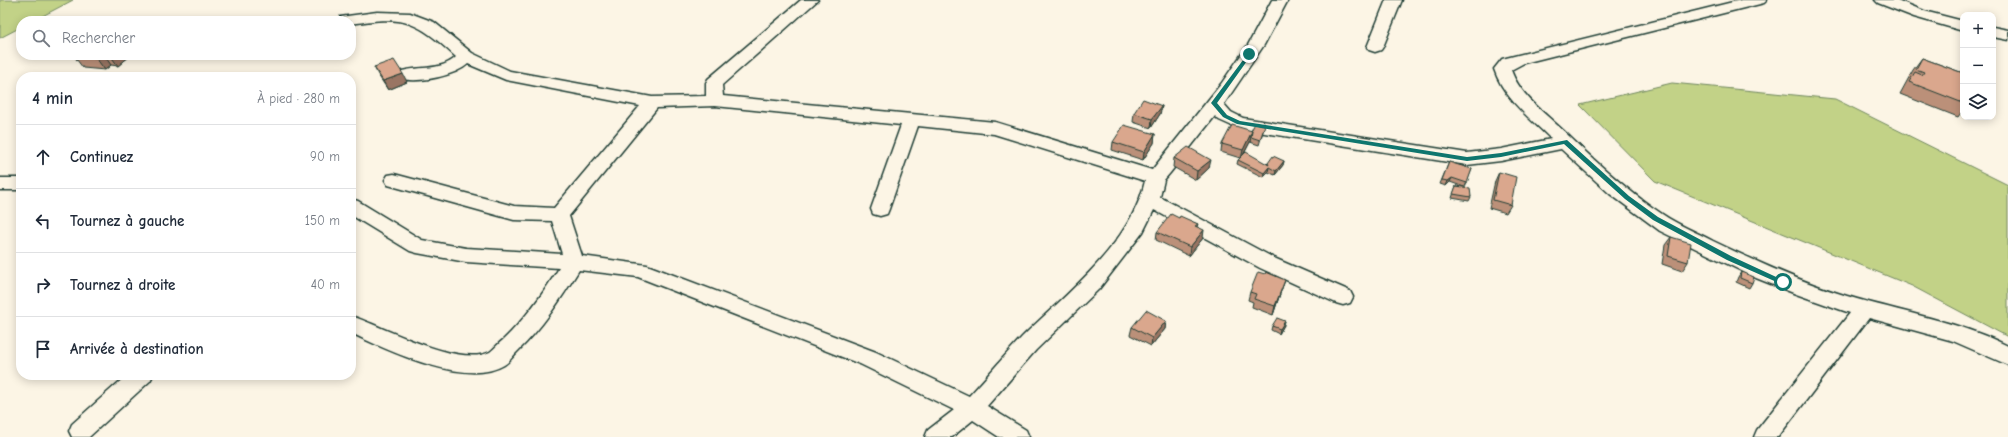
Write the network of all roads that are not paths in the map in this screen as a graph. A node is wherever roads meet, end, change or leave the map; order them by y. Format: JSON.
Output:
{"nodes":[{"id":1,"x":810,"y":0,"type":"edge"},
{"id":2,"x":1280,"y":0,"type":"edge"},
{"id":3,"x":1394,"y":0,"type":"edge"},
{"id":4,"x":1759,"y":0,"type":"edge"},
{"id":5,"x":1883,"y":0,"type":"edge"},
{"id":6,"x":356,"y":19,"type":"edge"},
{"id":7,"x":1960,"y":25,"type":"edge"},
{"id":8,"x":1996,"y":33,"type":"edge"},
{"id":9,"x":2008,"y":35,"type":"edge"},
{"id":10,"x":1375,"y":47,"type":"dead end"},
{"id":11,"x":466,"y":57,"type":"junction"},
{"id":12,"x":408,"y":75,"type":"dead end"},
{"id":13,"x":715,"y":101,"type":"junction"},
{"id":14,"x":652,"y":103,"type":"junction"},
{"id":15,"x":1214,"y":103,"type":"junction"},
{"id":16,"x":911,"y":120,"type":"junction"},
{"id":17,"x":1565,"y":142,"type":"junction"},
{"id":18,"x":1155,"y":177,"type":"junction"},
{"id":19,"x":394,"y":180,"type":"dead end"},
{"id":20,"x":0,"y":184,"type":"edge"},
{"id":21,"x":16,"y":184,"type":"edge"},
{"id":22,"x":1150,"y":200,"type":"junction"},
{"id":23,"x":356,"y":209,"type":"edge"},
{"id":24,"x":880,"y":209,"type":"dead end"},
{"id":25,"x":559,"y":215,"type":"junction"},
{"id":26,"x":574,"y":262,"type":"junction"},
{"id":27,"x":1343,"y":297,"type":"dead end"},
{"id":28,"x":1865,"y":309,"type":"junction"},
{"id":29,"x":356,"y":326,"type":"edge"},
{"id":30,"x":2008,"y":356,"type":"edge"},
{"id":31,"x":136,"y":380,"type":"edge"},
{"id":32,"x":972,"y":408,"type":"junction"},
{"id":33,"x":80,"y":430,"type":"dead end"},
{"id":34,"x":936,"y":437,"type":"edge"},
{"id":35,"x":1018,"y":437,"type":"edge"},
{"id":36,"x":1765,"y":437,"type":"edge"}],
"edges":[{"from":1,"to":13,"type":"street"},
{"from":2,"to":15,"type":"street"},
{"from":3,"to":10,"type":"street"},
{"from":4,"to":17,"type":"street"},
{"from":5,"to":7,"type":"street"},
{"from":6,"to":11,"type":"street"},
{"from":8,"to":9,"type":"street"},
{"from":11,"to":12,"type":"street"},
{"from":11,"to":14,"type":"street"},
{"from":13,"to":14,"type":"street"},
{"from":13,"to":16,"type":"street"},
{"from":14,"to":25,"type":"street"},
{"from":15,"to":17,"type":"street"},
{"from":15,"to":18,"type":"street"},
{"from":16,"to":18,"type":"street"},
{"from":16,"to":24,"type":"street"},
{"from":17,"to":28,"type":"street"},
{"from":18,"to":22,"type":"street"},
{"from":19,"to":25,"type":"street"},
{"from":20,"to":21,"type":"street"},
{"from":22,"to":27,"type":"street"},
{"from":22,"to":32,"type":"street"},
{"from":23,"to":26,"type":"street"},
{"from":25,"to":26,"type":"street"},
{"from":26,"to":29,"type":"street"},
{"from":26,"to":32,"type":"street"},
{"from":28,"to":30,"type":"street"},
{"from":28,"to":36,"type":"street"},
{"from":31,"to":33,"type":"street"},
{"from":32,"to":34,"type":"street"},
{"from":32,"to":35,"type":"street"}]}
